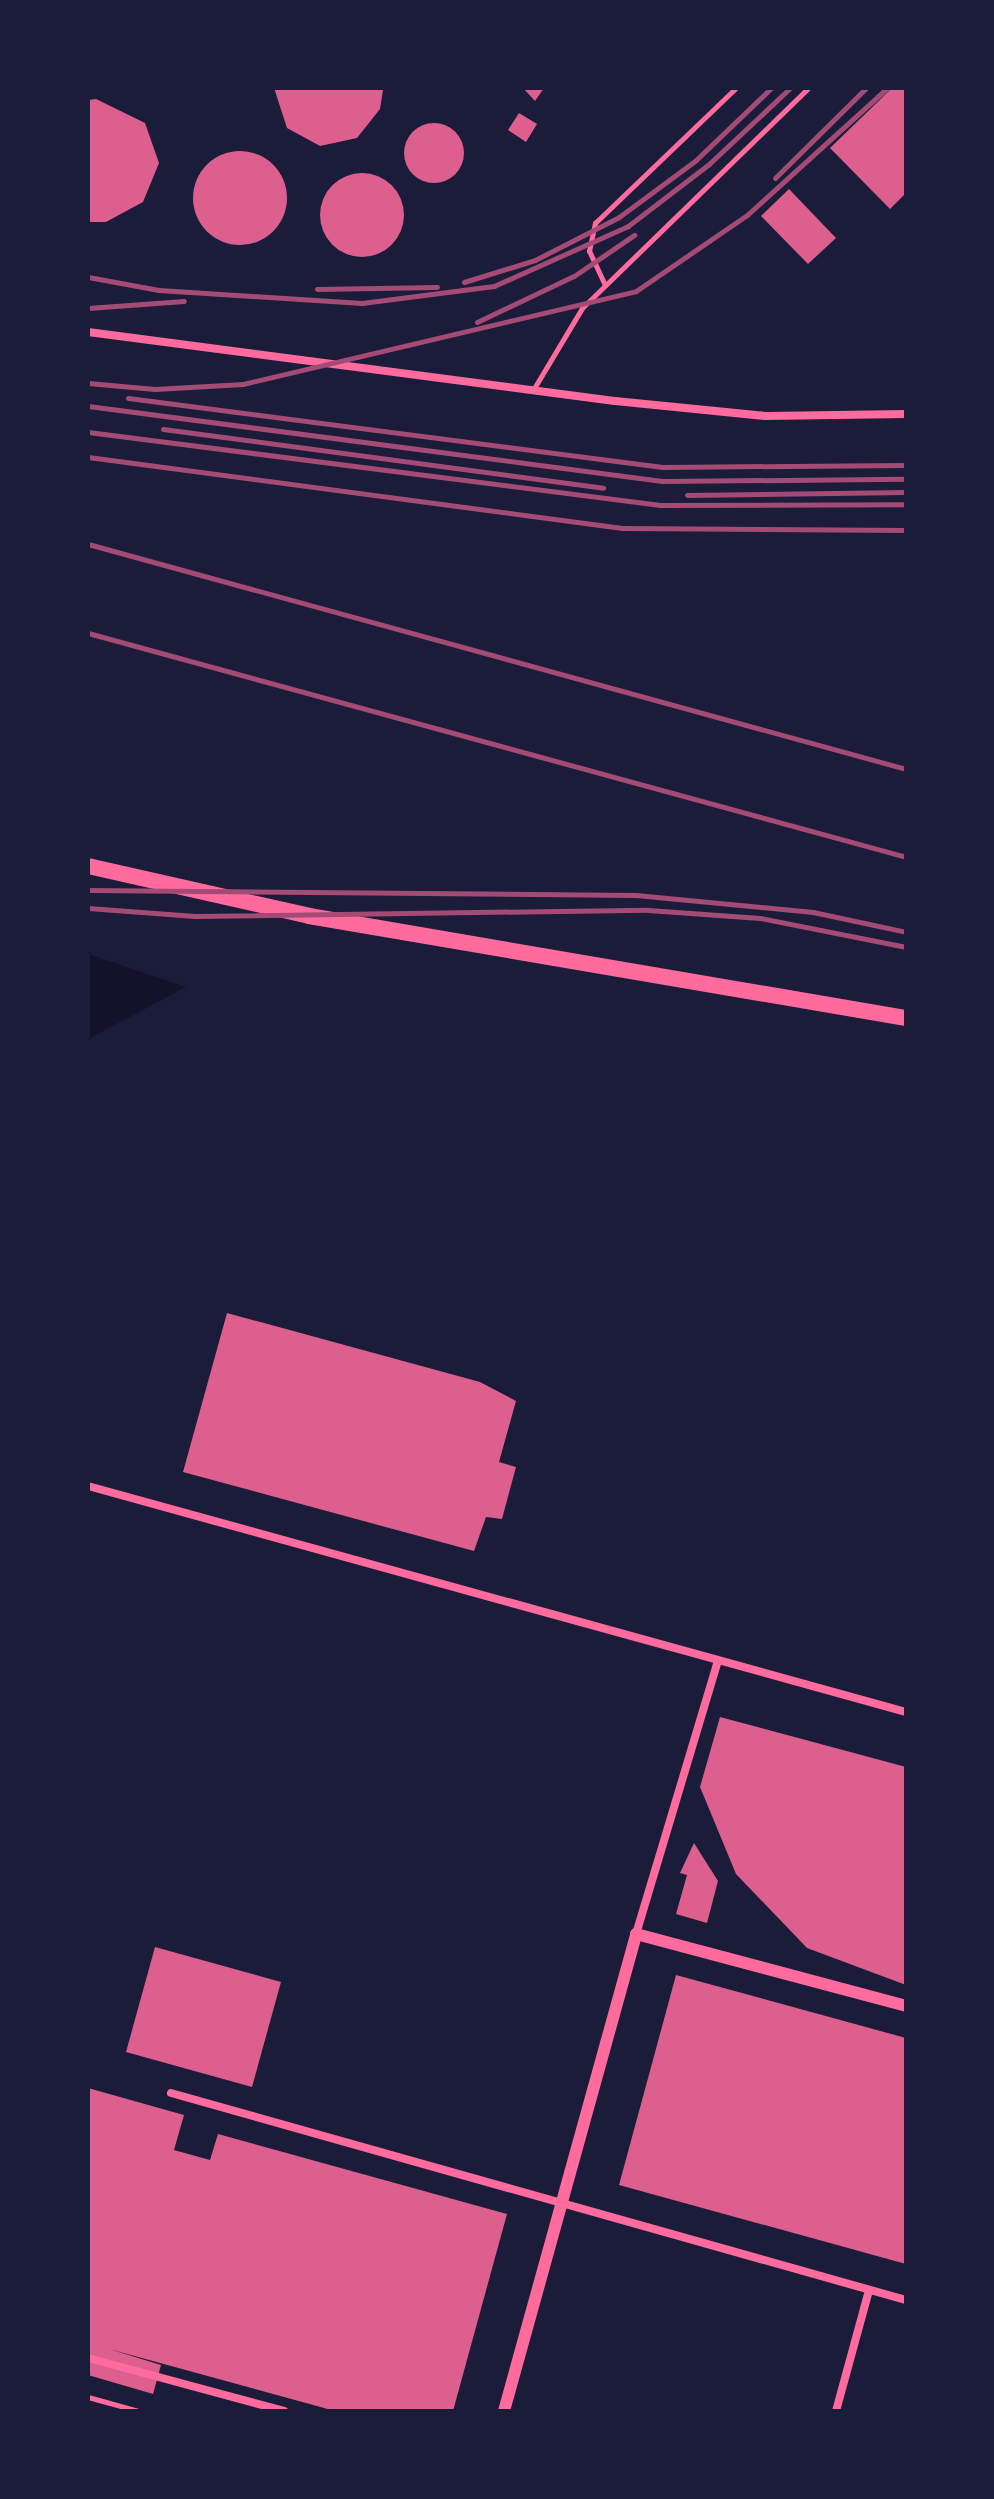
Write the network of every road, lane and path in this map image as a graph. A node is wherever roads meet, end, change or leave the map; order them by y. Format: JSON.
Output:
{"nodes":[{"id":1,"x":736,"y":88,"type":"edge"},
{"id":2,"x":808,"y":88,"type":"edge"},
{"id":3,"x":605,"y":285,"type":"junction"},
{"id":4,"x":88,"y":332,"type":"edge"},
{"id":5,"x":533,"y":390,"type":"junction"},
{"id":6,"x":906,"y":414,"type":"edge"},
{"id":7,"x":88,"y":866,"type":"edge"},
{"id":8,"x":906,"y":1018,"type":"edge"},
{"id":9,"x":88,"y":1486,"type":"edge"},
{"id":10,"x":717,"y":1664,"type":"junction"},
{"id":11,"x":906,"y":1712,"type":"edge"},
{"id":12,"x":636,"y":1934,"type":"junction"},
{"id":13,"x":906,"y":2006,"type":"edge"},
{"id":14,"x":171,"y":2093,"type":"dead end"},
{"id":15,"x":563,"y":2201,"type":"junction"},
{"id":16,"x":869,"y":2290,"type":"junction"},
{"id":17,"x":906,"y":2300,"type":"edge"},
{"id":18,"x":88,"y":2358,"type":"edge"},
{"id":19,"x":88,"y":2397,"type":"edge"},
{"id":20,"x":139,"y":2411,"type":"edge"},
{"id":21,"x":284,"y":2411,"type":"edge"},
{"id":22,"x":504,"y":2411,"type":"edge"},
{"id":23,"x":836,"y":2411,"type":"edge"}],
"edges":[{"from":1,"to":3,"type":"lane"},
{"from":2,"to":3,"type":"lane"},
{"from":3,"to":5,"type":"lane"},
{"from":4,"to":5,"type":"street"},
{"from":5,"to":6,"type":"street"},
{"from":7,"to":8,"type":"main road"},
{"from":9,"to":10,"type":"street"},
{"from":10,"to":11,"type":"street"},
{"from":10,"to":12,"type":"street"},
{"from":12,"to":13,"type":"street"},
{"from":12,"to":15,"type":"street"},
{"from":14,"to":15,"type":"street"},
{"from":15,"to":16,"type":"street"},
{"from":15,"to":22,"type":"street"},
{"from":16,"to":17,"type":"street"},
{"from":16,"to":23,"type":"street"},
{"from":18,"to":21,"type":"street"},
{"from":19,"to":20,"type":"lane"}]}
